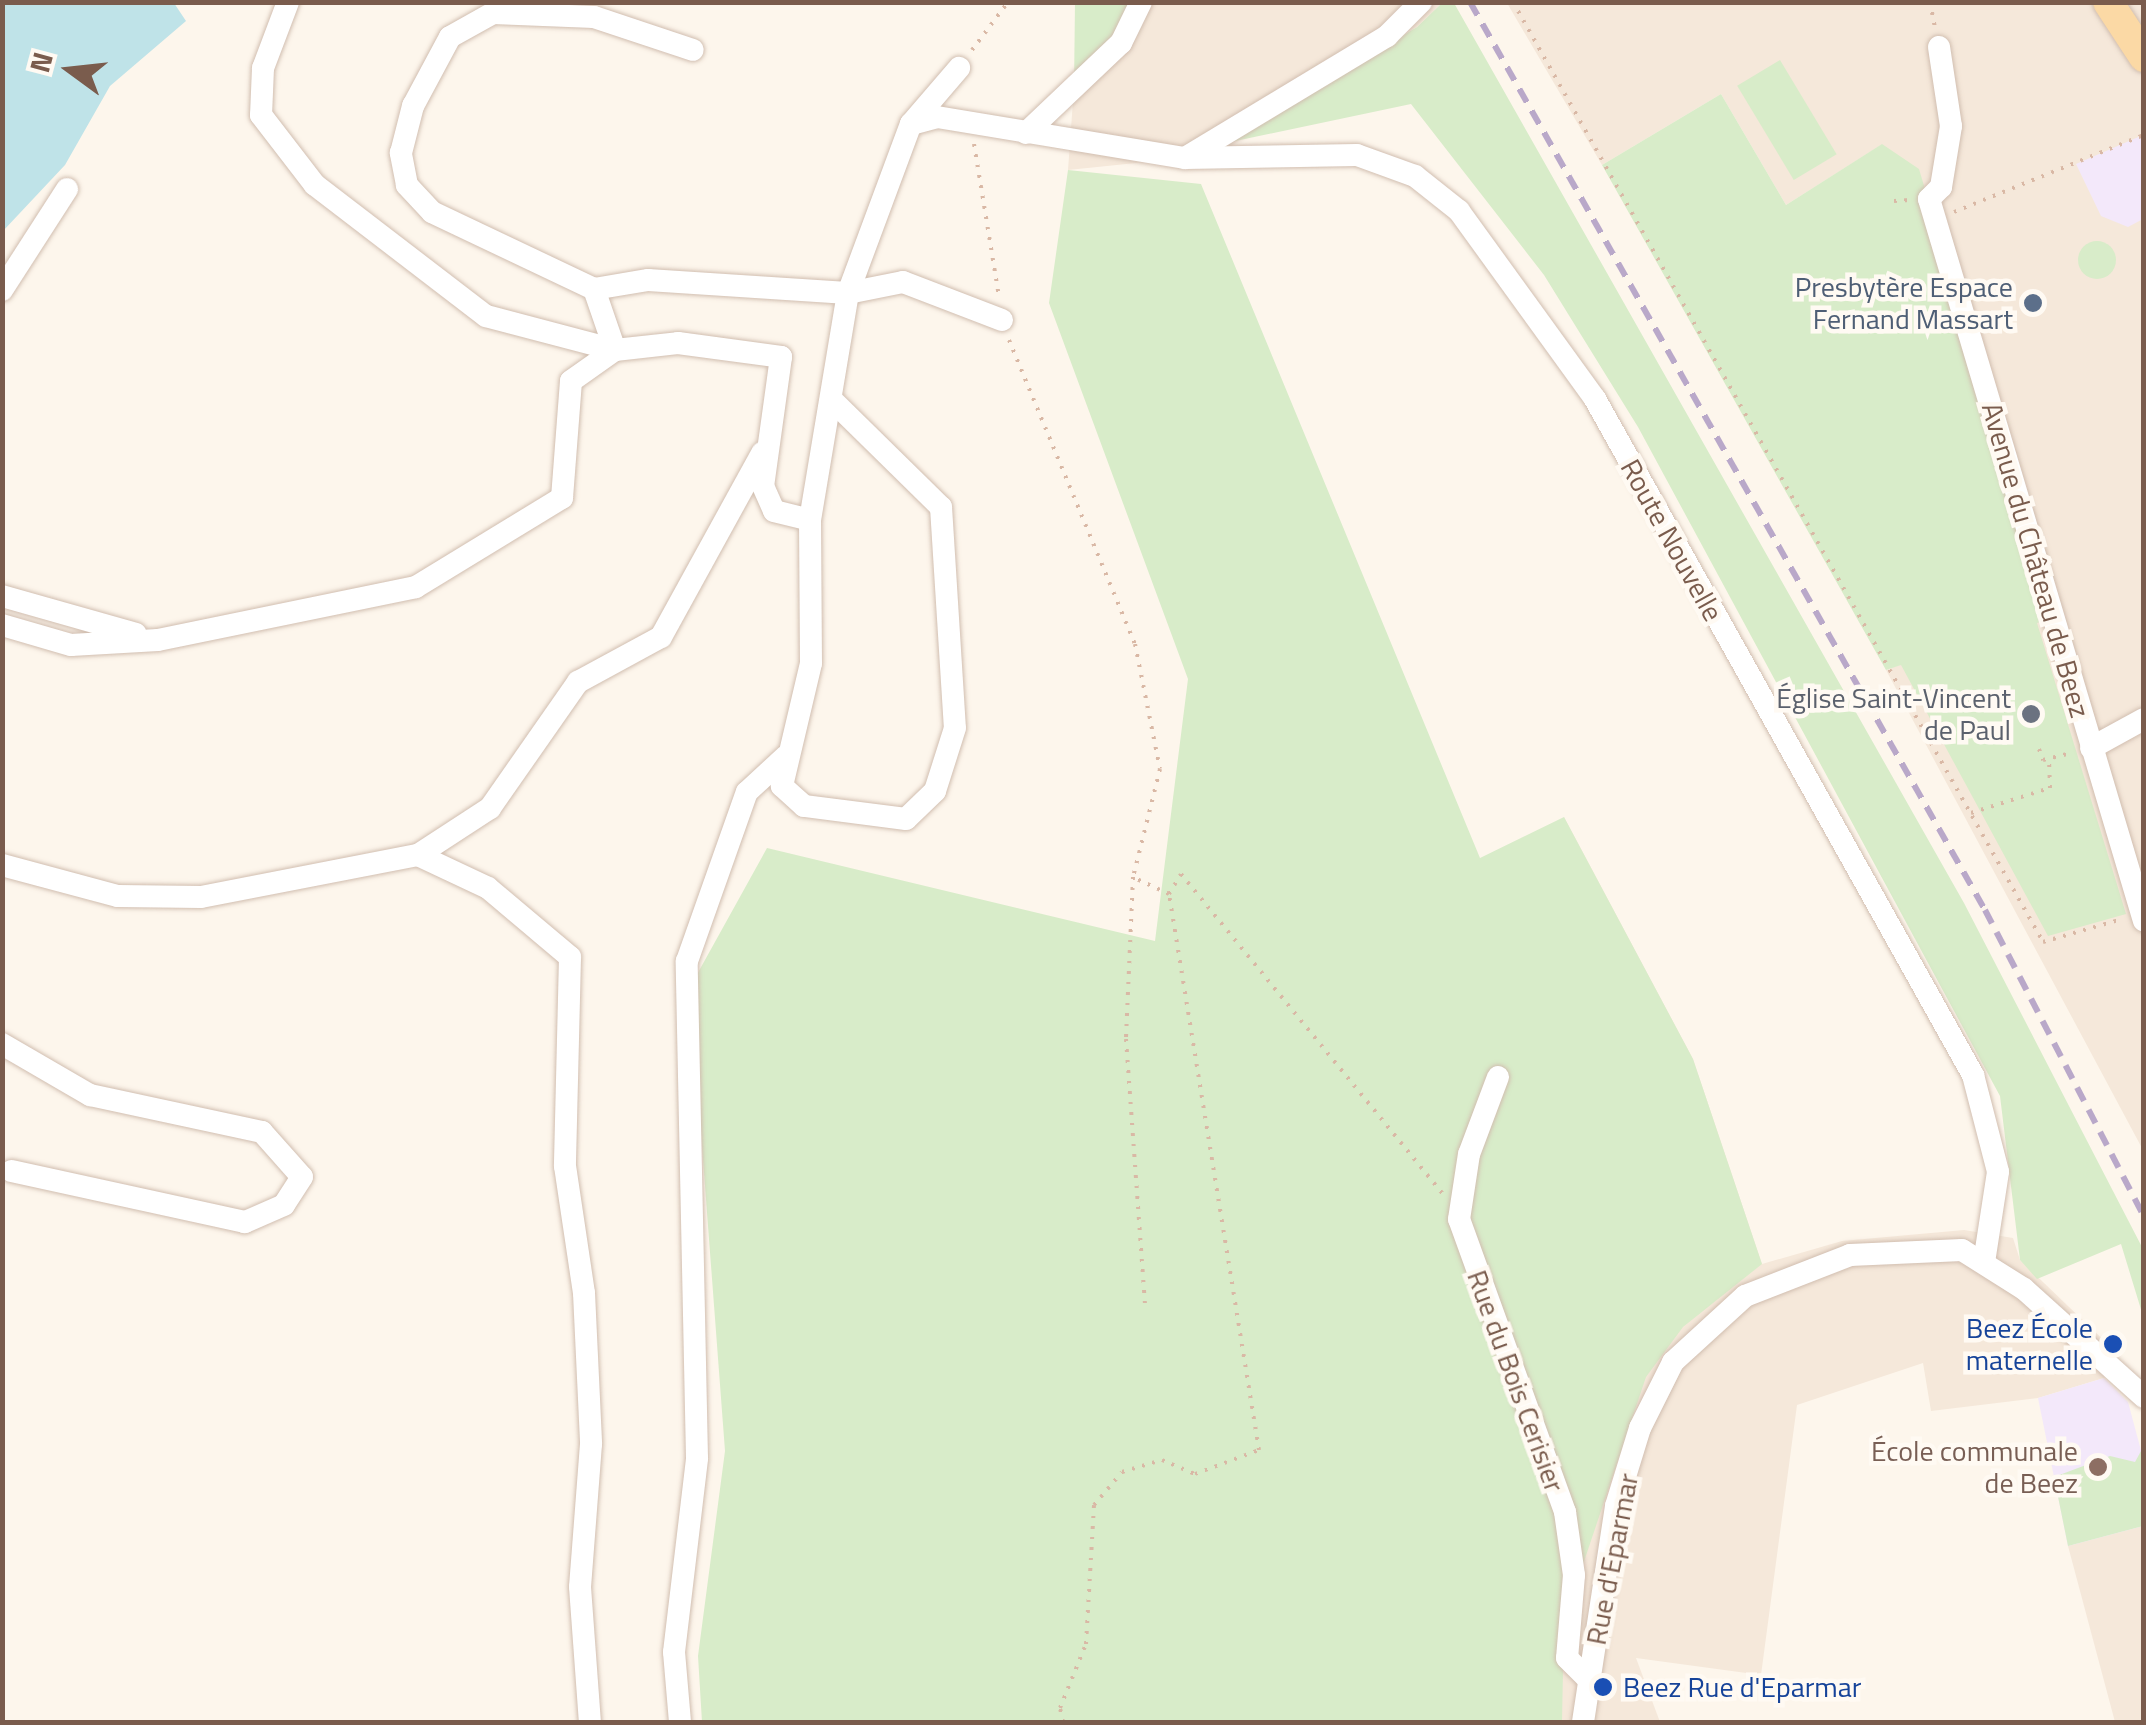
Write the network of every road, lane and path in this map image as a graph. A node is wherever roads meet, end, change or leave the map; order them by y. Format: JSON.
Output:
{"nodes":[{"id":1,"x":288,"y":2,"type":"edge"},
{"id":2,"x":1008,"y":2,"type":"edge"},
{"id":3,"x":1140,"y":2,"type":"edge"},
{"id":4,"x":1421,"y":2,"type":"edge"},
{"id":5,"x":1513,"y":2,"type":"edge"},
{"id":6,"x":2108,"y":2,"type":"edge"},
{"id":7,"x":1939,"y":47,"type":"dead end"},
{"id":8,"x":692,"y":50,"type":"dead end"},
{"id":9,"x":2144,"y":57,"type":"edge"},
{"id":10,"x":958,"y":68,"type":"joint"},
{"id":11,"x":911,"y":124,"type":"junction"},
{"id":12,"x":970,"y":124,"type":"junction"},
{"id":13,"x":1026,"y":133,"type":"junction"},
{"id":14,"x":2144,"y":136,"type":"edge"},
{"id":15,"x":1184,"y":158,"type":"junction"},
{"id":16,"x":67,"y":189,"type":"dead end"},
{"id":17,"x":1932,"y":209,"type":"junction"},
{"id":18,"x":594,"y":289,"type":"junction"},
{"id":19,"x":2,"y":290,"type":"edge"},
{"id":20,"x":848,"y":293,"type":"junction"},
{"id":21,"x":1002,"y":320,"type":"junction"},
{"id":22,"x":616,"y":350,"type":"junction"},
{"id":23,"x":832,"y":401,"type":"junction"},
{"id":24,"x":764,"y":450,"type":"junction"},
{"id":25,"x":810,"y":520,"type":"junction"},
{"id":26,"x":2,"y":596,"type":"edge"},
{"id":27,"x":2,"y":626,"type":"edge"},
{"id":28,"x":158,"y":640,"type":"junction"},
{"id":29,"x":2144,"y":719,"type":"edge"},
{"id":30,"x":2040,"y":748,"type":"dead end"},
{"id":31,"x":2091,"y":748,"type":"junction"},
{"id":32,"x":786,"y":756,"type":"junction"},
{"id":33,"x":2049,"y":759,"type":"junction"},
{"id":34,"x":1971,"y":814,"type":"junction"},
{"id":35,"x":418,"y":855,"type":"junction"},
{"id":36,"x":2,"y":865,"type":"edge"},
{"id":37,"x":1133,"y":877,"type":"junction"},
{"id":38,"x":1169,"y":894,"type":"junction"},
{"id":39,"x":2142,"y":917,"type":"edge"},
{"id":40,"x":2,"y":1044,"type":"edge"},
{"id":41,"x":1498,"y":1077,"type":"dead end"},
{"id":42,"x":12,"y":1171,"type":"dead end"},
{"id":43,"x":1459,"y":1219,"type":"junction"},
{"id":44,"x":1984,"y":1262,"type":"junction"},
{"id":45,"x":1145,"y":1304,"type":"dead end"},
{"id":46,"x":2144,"y":1397,"type":"edge"},
{"id":47,"x":1590,"y":1681,"type":"junction"},
{"id":48,"x":590,"y":1722,"type":"edge"},
{"id":49,"x":680,"y":1722,"type":"edge"},
{"id":50,"x":1063,"y":1722,"type":"edge"},
{"id":51,"x":1583,"y":1722,"type":"edge"}],
"edges":[{"from":1,"to":22,"type":"street"},
{"from":2,"to":10,"type":"path"},
{"from":3,"to":13,"type":"street"},
{"from":4,"to":15,"type":"street"},
{"from":5,"to":34,"type":"path"},
{"from":6,"to":9,"type":"main road"},
{"from":7,"to":17,"type":"street"},
{"from":8,"to":18,"type":"street"},
{"from":10,"to":11,"type":"street"},
{"from":11,"to":12,"type":"street","name":"Route Nouvelle"},
{"from":11,"to":20,"type":"street"},
{"from":12,"to":13,"type":"street","name":"Route Nouvelle"},
{"from":12,"to":21,"type":"path"},
{"from":13,"to":15,"type":"street","name":"Route Nouvelle"},
{"from":14,"to":17,"type":"path"},
{"from":15,"to":44,"type":"street","name":"Route Nouvelle"},
{"from":16,"to":19,"type":"street"},
{"from":17,"to":31,"type":"street","name":"Avenue du Château de Beez"},
{"from":18,"to":20,"type":"street"},
{"from":18,"to":22,"type":"street"},
{"from":20,"to":21,"type":"street"},
{"from":20,"to":23,"type":"street"},
{"from":21,"to":37,"type":"path"},
{"from":22,"to":24,"type":"street"},
{"from":22,"to":28,"type":"street"},
{"from":23,"to":25,"type":"street"},
{"from":23,"to":32,"type":"street"},
{"from":24,"to":25,"type":"street"},
{"from":24,"to":35,"type":"street"},
{"from":25,"to":32,"type":"street"},
{"from":26,"to":28,"type":"street"},
{"from":27,"to":28,"type":"street"},
{"from":29,"to":31,"type":"street"},
{"from":30,"to":33,"type":"path"},
{"from":31,"to":33,"type":"path"},
{"from":31,"to":39,"type":"street","name":"Avenue du Château de Beez"},
{"from":32,"to":49,"type":"street"},
{"from":33,"to":34,"type":"path"},
{"from":34,"to":39,"type":"path"},
{"from":35,"to":36,"type":"street"},
{"from":35,"to":48,"type":"street"},
{"from":37,"to":38,"type":"path"},
{"from":37,"to":45,"type":"path"},
{"from":38,"to":43,"type":"path"},
{"from":38,"to":50,"type":"path"},
{"from":40,"to":42,"type":"street"},
{"from":41,"to":43,"type":"street","name":"Rue du Bois Cerisier"},
{"from":43,"to":47,"type":"street","name":"Rue du Bois Cerisier"},
{"from":44,"to":46,"type":"street","name":"Rue d'Eparmar"},
{"from":44,"to":47,"type":"street","name":"Rue d'Eparmar"},
{"from":47,"to":51,"type":"street","name":"Rue d'Eparmar"}]}
